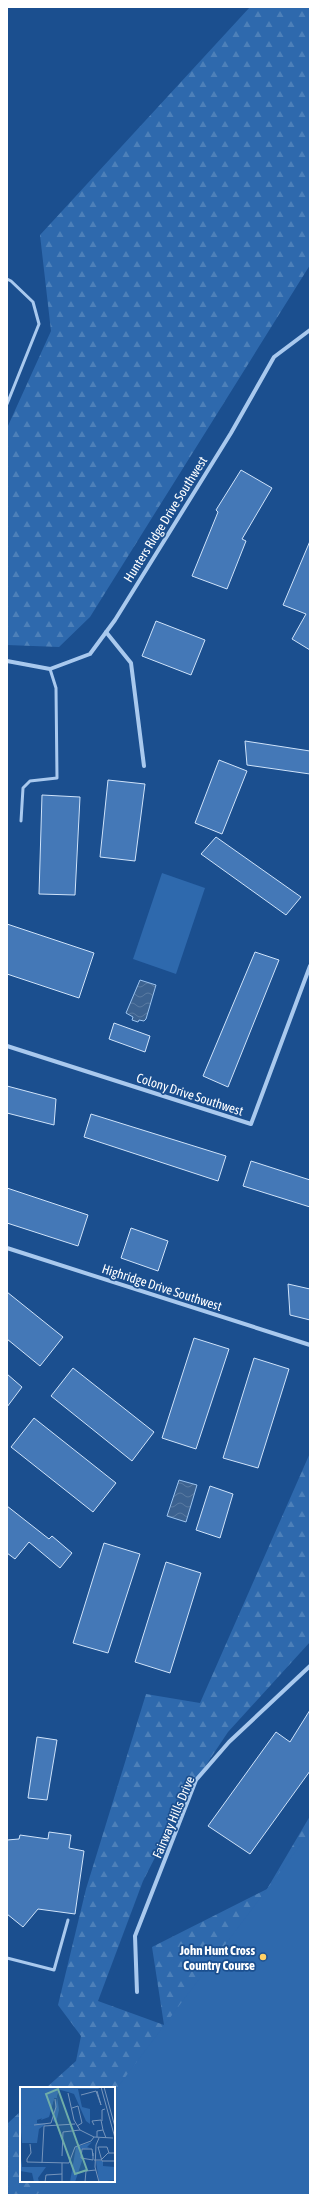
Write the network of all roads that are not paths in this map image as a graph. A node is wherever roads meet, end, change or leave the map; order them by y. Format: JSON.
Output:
{"nodes":[{"id":1,"x":7,"y":279,"type":"edge"},
{"id":2,"x":310,"y":330,"type":"edge"},
{"id":3,"x":7,"y":404,"type":"edge"},
{"id":4,"x":106,"y":632,"type":"junction"},
{"id":5,"x":7,"y":661,"type":"edge"},
{"id":6,"x":50,"y":669,"type":"junction"},
{"id":7,"x":144,"y":766,"type":"dead end"},
{"id":8,"x":21,"y":821,"type":"dead end"},
{"id":9,"x":310,"y":966,"type":"edge"},
{"id":10,"x":7,"y":1046,"type":"edge"},
{"id":11,"x":7,"y":1248,"type":"edge"},
{"id":12,"x":310,"y":1345,"type":"edge"},
{"id":13,"x":310,"y":1666,"type":"edge"},
{"id":14,"x":68,"y":1920,"type":"dead end"},
{"id":15,"x":7,"y":1958,"type":"edge"},
{"id":16,"x":137,"y":1992,"type":"dead end"}],
"edges":[{"from":1,"to":3,"type":"lane"},
{"from":2,"to":4,"type":"street","name":"Hunters Ridge Drive Southwest"},
{"from":4,"to":6,"type":"street","name":"Hunters Ridge Drive Southwest"},
{"from":4,"to":7,"type":"street"},
{"from":5,"to":6,"type":"street"},
{"from":6,"to":8,"type":"lane"},
{"from":9,"to":10,"type":"street","name":"Colony Drive Southwest"},
{"from":11,"to":12,"type":"street","name":"Highridge Drive Southwest"},
{"from":13,"to":16,"type":"street","name":"Fairway Hills Drive"},
{"from":14,"to":15,"type":"lane"}]}
